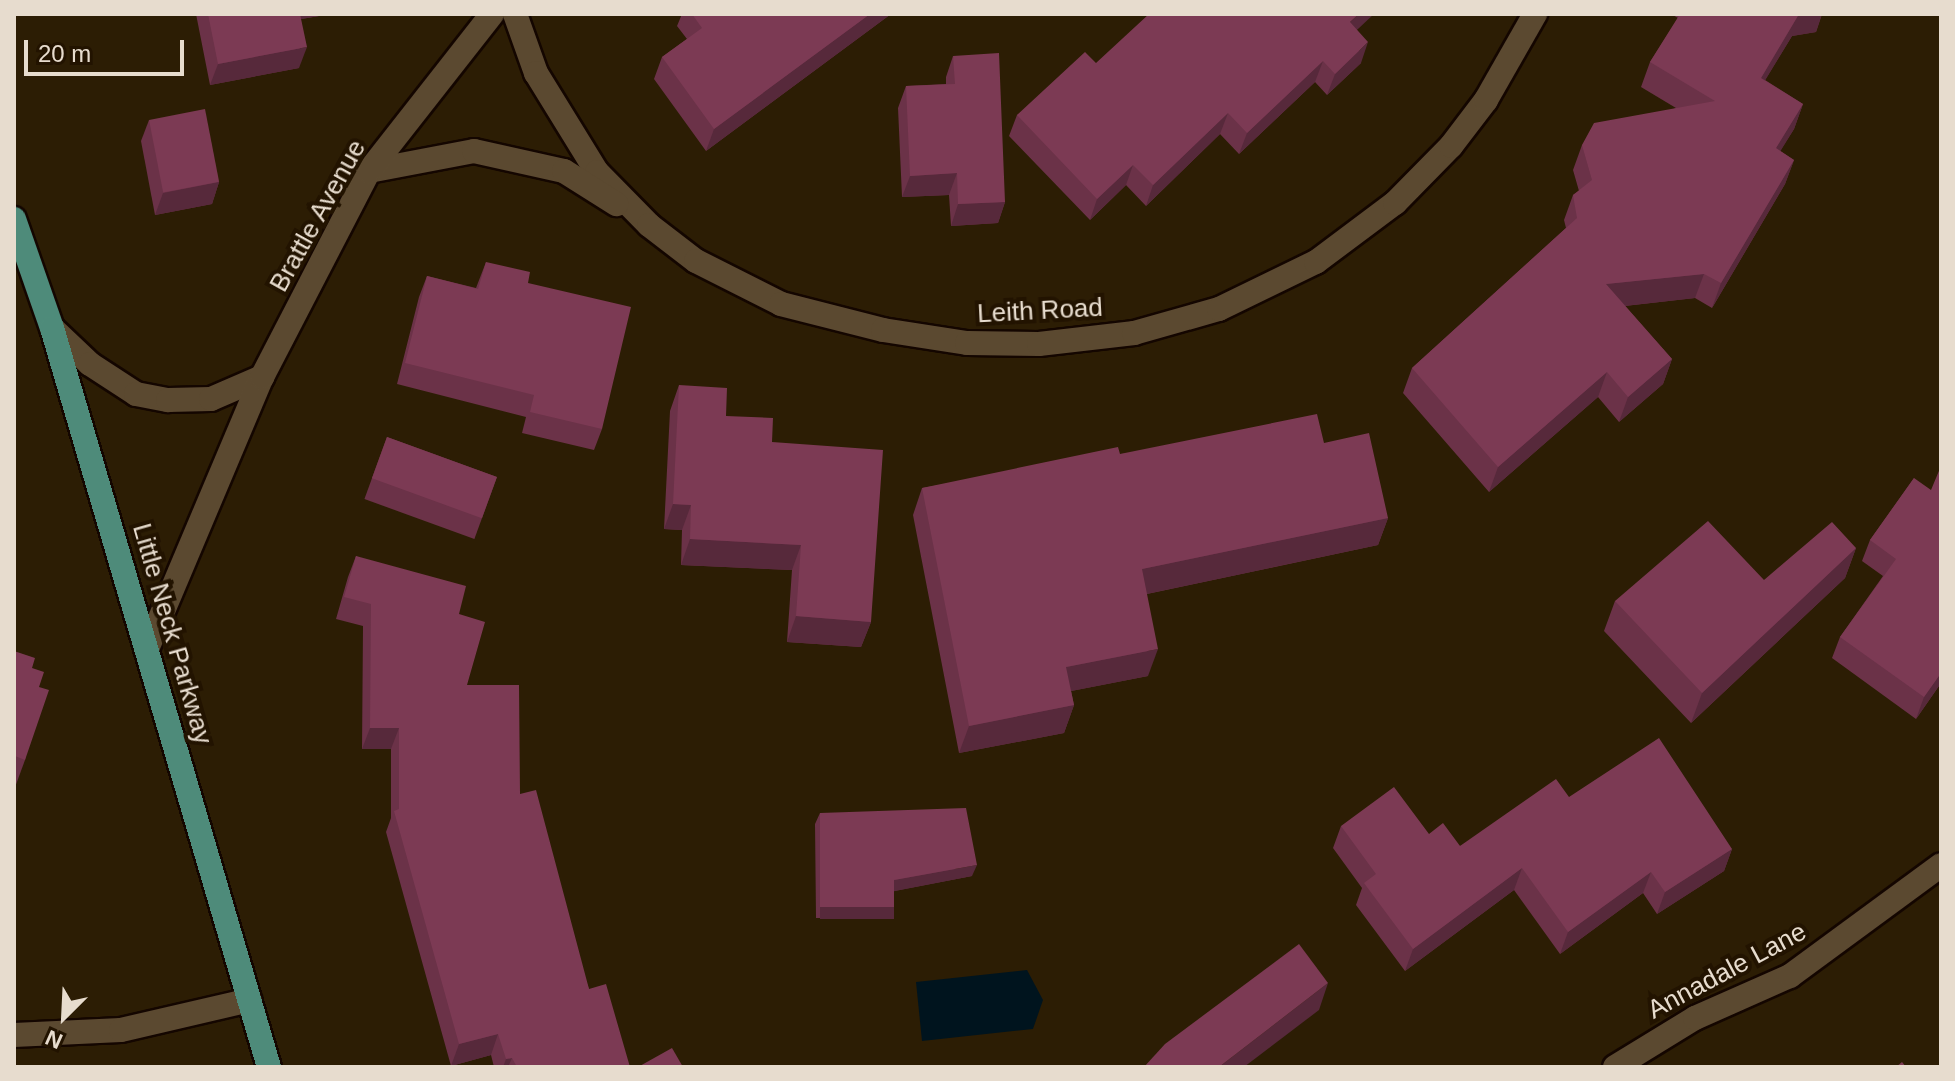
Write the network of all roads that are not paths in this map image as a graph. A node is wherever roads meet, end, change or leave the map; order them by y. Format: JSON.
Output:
{"nodes":[{"id":1,"x":492,"y":14,"type":"edge"},
{"id":2,"x":515,"y":14,"type":"edge"},
{"id":3,"x":1535,"y":14,"type":"edge"},
{"id":4,"x":369,"y":171,"type":"junction"},
{"id":5,"x":14,"y":219,"type":"edge"},
{"id":6,"x":649,"y":225,"type":"junction"},
{"id":7,"x":52,"y":328,"type":"junction"},
{"id":8,"x":262,"y":377,"type":"junction"},
{"id":9,"x":147,"y":649,"type":"junction"},
{"id":10,"x":1941,"y":865,"type":"edge"},
{"id":11,"x":250,"y":1000,"type":"junction"},
{"id":12,"x":14,"y":1035,"type":"edge"},
{"id":13,"x":269,"y":1067,"type":"edge"},
{"id":14,"x":1615,"y":1067,"type":"edge"}],
"edges":[{"from":1,"to":4,"type":"street","name":"Brattle Avenue"},
{"from":2,"to":6,"type":"street","name":"Leith Road"},
{"from":3,"to":6,"type":"street","name":"Leith Road"},
{"from":4,"to":6,"type":"street"},
{"from":4,"to":8,"type":"street","name":"Brattle Avenue"},
{"from":5,"to":7,"type":"main road","name":"Little Neck Parkway"},
{"from":7,"to":8,"type":"street"},
{"from":7,"to":9,"type":"main road","name":"Little Neck Parkway"},
{"from":8,"to":9,"type":"street","name":"Brattle Avenue"},
{"from":9,"to":11,"type":"main road","name":"Little Neck Parkway"},
{"from":10,"to":14,"type":"street","name":"Annadale Lane"},
{"from":11,"to":12,"type":"street"},
{"from":11,"to":13,"type":"main road","name":"Little Neck Parkway"}]}
